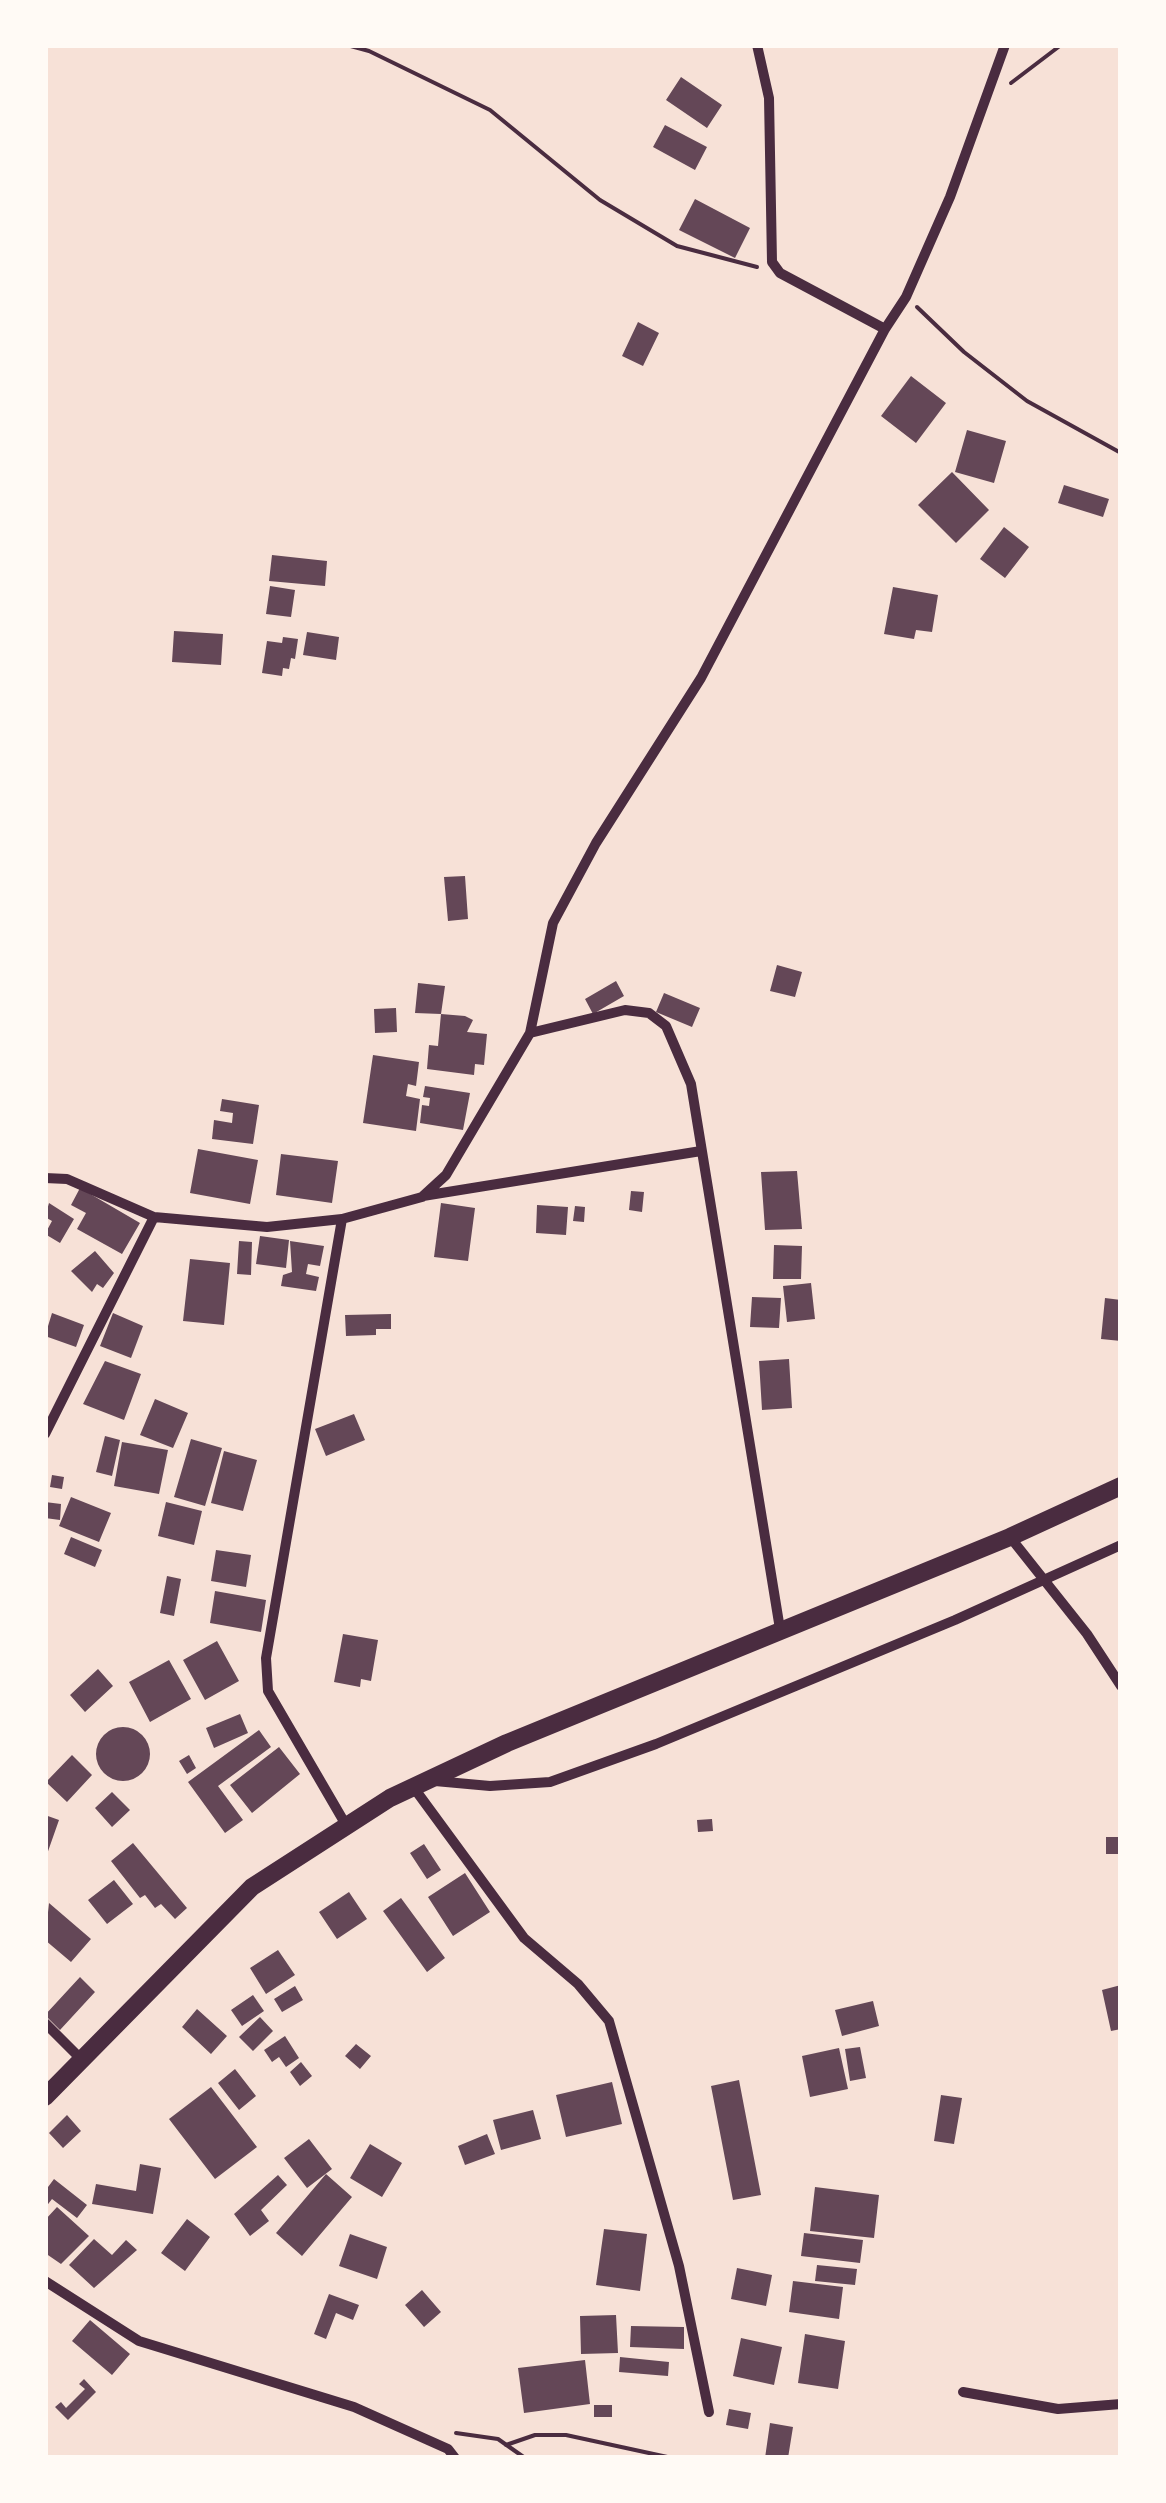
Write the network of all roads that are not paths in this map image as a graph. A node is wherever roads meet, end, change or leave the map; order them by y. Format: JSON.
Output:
{"nodes":[{"id":1,"x":757,"y":45,"type":"edge"},
{"id":2,"x":1005,"y":45,"type":"edge"},
{"id":3,"x":885,"y":329,"type":"junction"},
{"id":4,"x":530,"y":1033,"type":"junction"},
{"id":5,"x":701,"y":1151,"type":"junction"},
{"id":6,"x":45,"y":1178,"type":"edge"},
{"id":7,"x":422,"y":1197,"type":"junction"},
{"id":8,"x":154,"y":1217,"type":"junction"},
{"id":9,"x":342,"y":1219,"type":"junction"},
{"id":10,"x":45,"y":1434,"type":"edge"},
{"id":11,"x":1121,"y":1486,"type":"edge"},
{"id":12,"x":1010,"y":1538,"type":"junction"},
{"id":13,"x":1121,"y":1545,"type":"edge"},
{"id":14,"x":1045,"y":1580,"type":"junction"},
{"id":15,"x":780,"y":1629,"type":"junction"},
{"id":16,"x":1121,"y":1686,"type":"edge"},
{"id":17,"x":423,"y":1784,"type":"junction"},
{"id":18,"x":346,"y":1825,"type":"junction"},
{"id":19,"x":45,"y":2023,"type":"edge"},
{"id":20,"x":81,"y":2059,"type":"junction"},
{"id":21,"x":45,"y":2097,"type":"edge"},
{"id":22,"x":45,"y":2281,"type":"edge"},
{"id":23,"x":963,"y":2392,"type":"dead end"},
{"id":24,"x":1121,"y":2404,"type":"edge"},
{"id":25,"x":708,"y":2412,"type":"dead end"},
{"id":26,"x":455,"y":2458,"type":"edge"}],
"edges":[{"from":1,"to":3,"type":"street"},
{"from":2,"to":3,"type":"street"},
{"from":3,"to":4,"type":"street"},
{"from":4,"to":5,"type":"street"},
{"from":4,"to":7,"type":"street"},
{"from":5,"to":7,"type":"street"},
{"from":5,"to":15,"type":"street"},
{"from":6,"to":8,"type":"street"},
{"from":7,"to":9,"type":"street"},
{"from":8,"to":9,"type":"street"},
{"from":8,"to":10,"type":"street"},
{"from":9,"to":18,"type":"street"},
{"from":11,"to":12,"type":"main road"},
{"from":12,"to":14,"type":"street"},
{"from":12,"to":15,"type":"main road"},
{"from":13,"to":14,"type":"street"},
{"from":14,"to":16,"type":"street"},
{"from":14,"to":17,"type":"street"},
{"from":15,"to":17,"type":"main road"},
{"from":17,"to":18,"type":"main road"},
{"from":17,"to":25,"type":"street"},
{"from":18,"to":20,"type":"main road"},
{"from":19,"to":20,"type":"street"},
{"from":20,"to":21,"type":"main road"},
{"from":22,"to":26,"type":"street"},
{"from":23,"to":24,"type":"street"}]}
